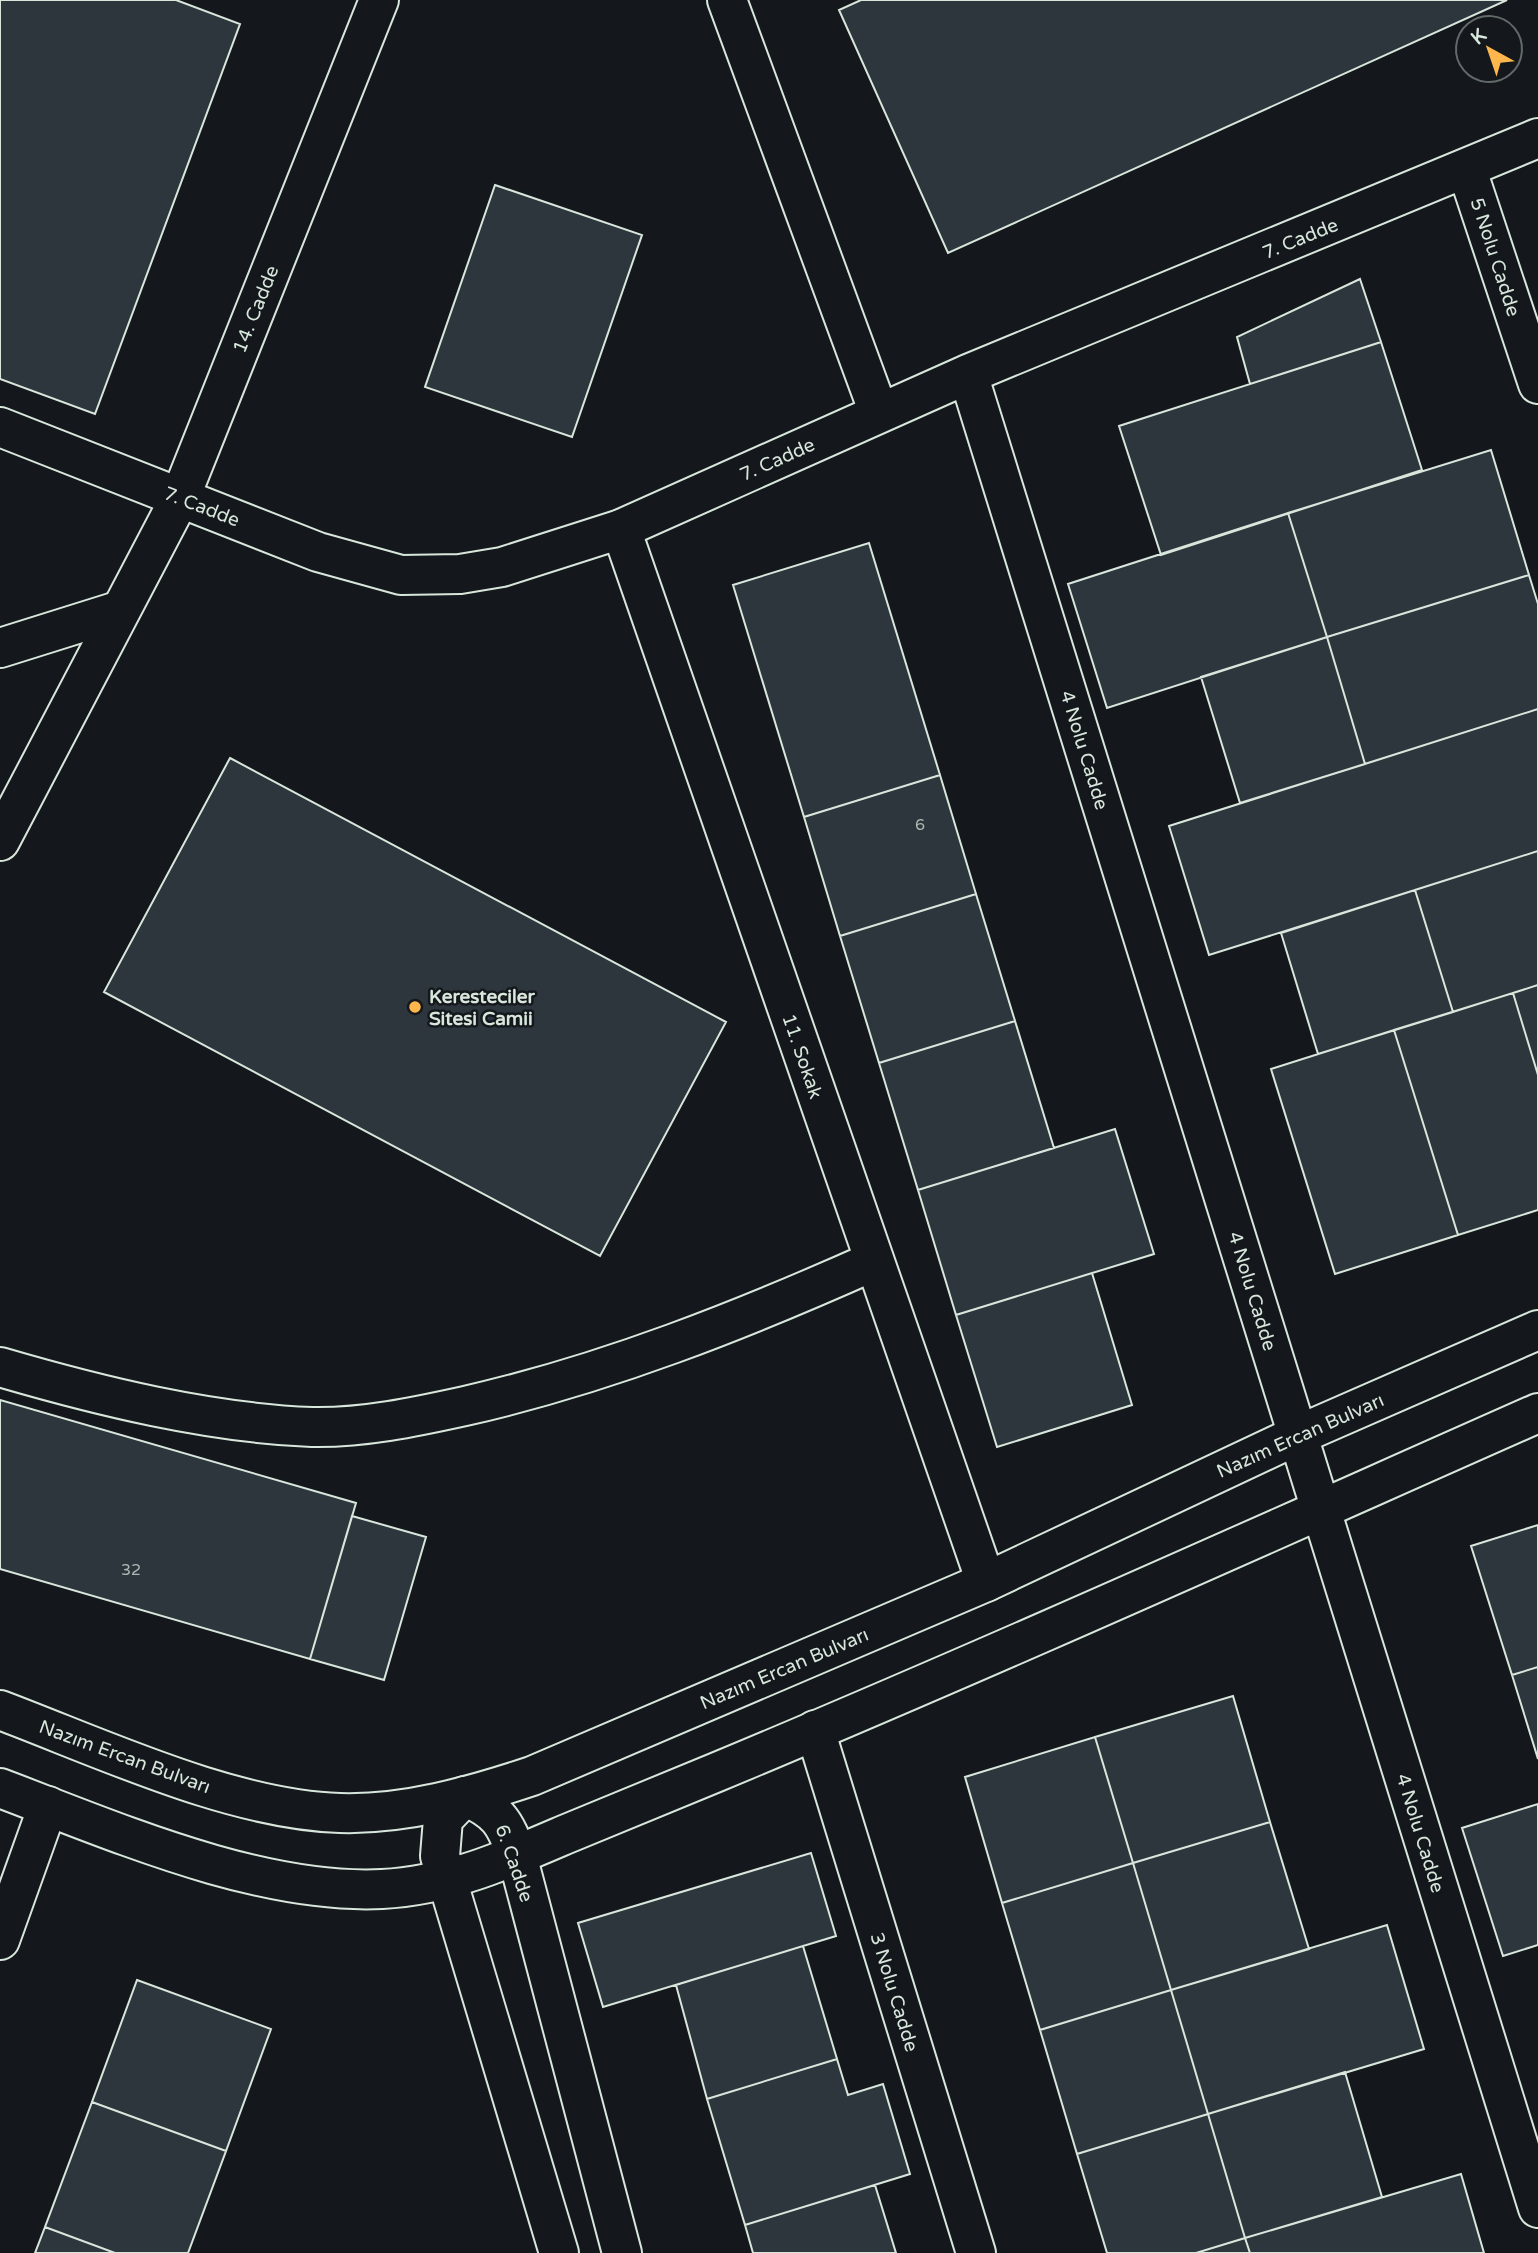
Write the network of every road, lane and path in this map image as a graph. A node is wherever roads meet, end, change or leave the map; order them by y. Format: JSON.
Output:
{"nodes":[{"id":1,"x":379,"y":0,"type":"edge"},
{"id":2,"x":727,"y":0,"type":"edge"},
{"id":3,"x":1538,"y":138,"type":"edge"},
{"id":4,"x":1467,"y":170,"type":"junction"},
{"id":5,"x":968,"y":374,"type":"junction"},
{"id":6,"x":1538,"y":384,"type":"edge"},
{"id":7,"x":879,"y":413,"type":"junction"},
{"id":8,"x":0,"y":427,"type":"edge"},
{"id":9,"x":180,"y":498,"type":"junction"},
{"id":10,"x":621,"y":529,"type":"junction"},
{"id":11,"x":118,"y":611,"type":"junction"},
{"id":12,"x":0,"y":648,"type":"edge"},
{"id":13,"x":0,"y":841,"type":"edge"},
{"id":14,"x":874,"y":1261,"type":"junction"},
{"id":15,"x":1538,"y":1330,"type":"edge"},
{"id":16,"x":0,"y":1367,"type":"edge"},
{"id":17,"x":1538,"y":1413,"type":"edge"},
{"id":18,"x":1298,"y":1435,"type":"junction"},
{"id":19,"x":1321,"y":1509,"type":"junction"},
{"id":20,"x":986,"y":1582,"type":"junction"},
{"id":21,"x":0,"y":1710,"type":"edge"},
{"id":22,"x":815,"y":1730,"type":"junction"},
{"id":23,"x":0,"y":1788,"type":"edge"},
{"id":24,"x":466,"y":1796,"type":"junction"},
{"id":25,"x":48,"y":1806,"type":"junction"},
{"id":26,"x":517,"y":1855,"type":"junction"},
{"id":27,"x":446,"y":1879,"type":"junction"},
{"id":28,"x":0,"y":1940,"type":"edge"},
{"id":29,"x":1538,"y":2208,"type":"edge"},
{"id":30,"x":559,"y":2253,"type":"edge"},
{"id":31,"x":622,"y":2253,"type":"edge"},
{"id":32,"x":976,"y":2253,"type":"edge"}],
"edges":[{"from":1,"to":9,"type":"street","name":"14. Cadde"},
{"from":2,"to":7,"type":"street"},
{"from":3,"to":4,"type":"street","name":"7. Cadde"},
{"from":4,"to":5,"type":"street","name":"7. Cadde"},
{"from":4,"to":6,"type":"street","name":"5 Nolu Cadde"},
{"from":5,"to":7,"type":"street","name":"7. Cadde"},
{"from":5,"to":18,"type":"street","name":"4 Nolu Cadde"},
{"from":7,"to":10,"type":"street","name":"7. Cadde"},
{"from":8,"to":9,"type":"street","name":"7. Cadde"},
{"from":9,"to":10,"type":"street","name":"7. Cadde"},
{"from":9,"to":11,"type":"street","name":"14. Cadde"},
{"from":10,"to":14,"type":"street","name":"11. Sokak"},
{"from":11,"to":12,"type":"street"},
{"from":11,"to":13,"type":"street","name":"14. Cadde"},
{"from":14,"to":16,"type":"street"},
{"from":14,"to":20,"type":"street","name":"11. Sokak"},
{"from":15,"to":18,"type":"street","name":"Nazım Ercan Bulvarı"},
{"from":17,"to":19,"type":"street"},
{"from":18,"to":19,"type":"street","name":"4 Nolu Cadde"},
{"from":18,"to":20,"type":"street","name":"Nazım Ercan Bulvarı"},
{"from":19,"to":22,"type":"street"},
{"from":19,"to":29,"type":"street","name":"4 Nolu Cadde"},
{"from":20,"to":24,"type":"street","name":"Nazım Ercan Bulvarı"},
{"from":21,"to":24,"type":"street","name":"Nazım Ercan Bulvarı"},
{"from":22,"to":26,"type":"street"},
{"from":22,"to":32,"type":"street","name":"3 Nolu Cadde"},
{"from":23,"to":25,"type":"street"},
{"from":24,"to":26,"type":"street","name":"6. Cadde"},
{"from":24,"to":27,"type":"street"},
{"from":25,"to":27,"type":"street"},
{"from":25,"to":28,"type":"street"},
{"from":26,"to":27,"type":"street"},
{"from":26,"to":31,"type":"street","name":"6. Cadde"},
{"from":27,"to":30,"type":"street"}]}
